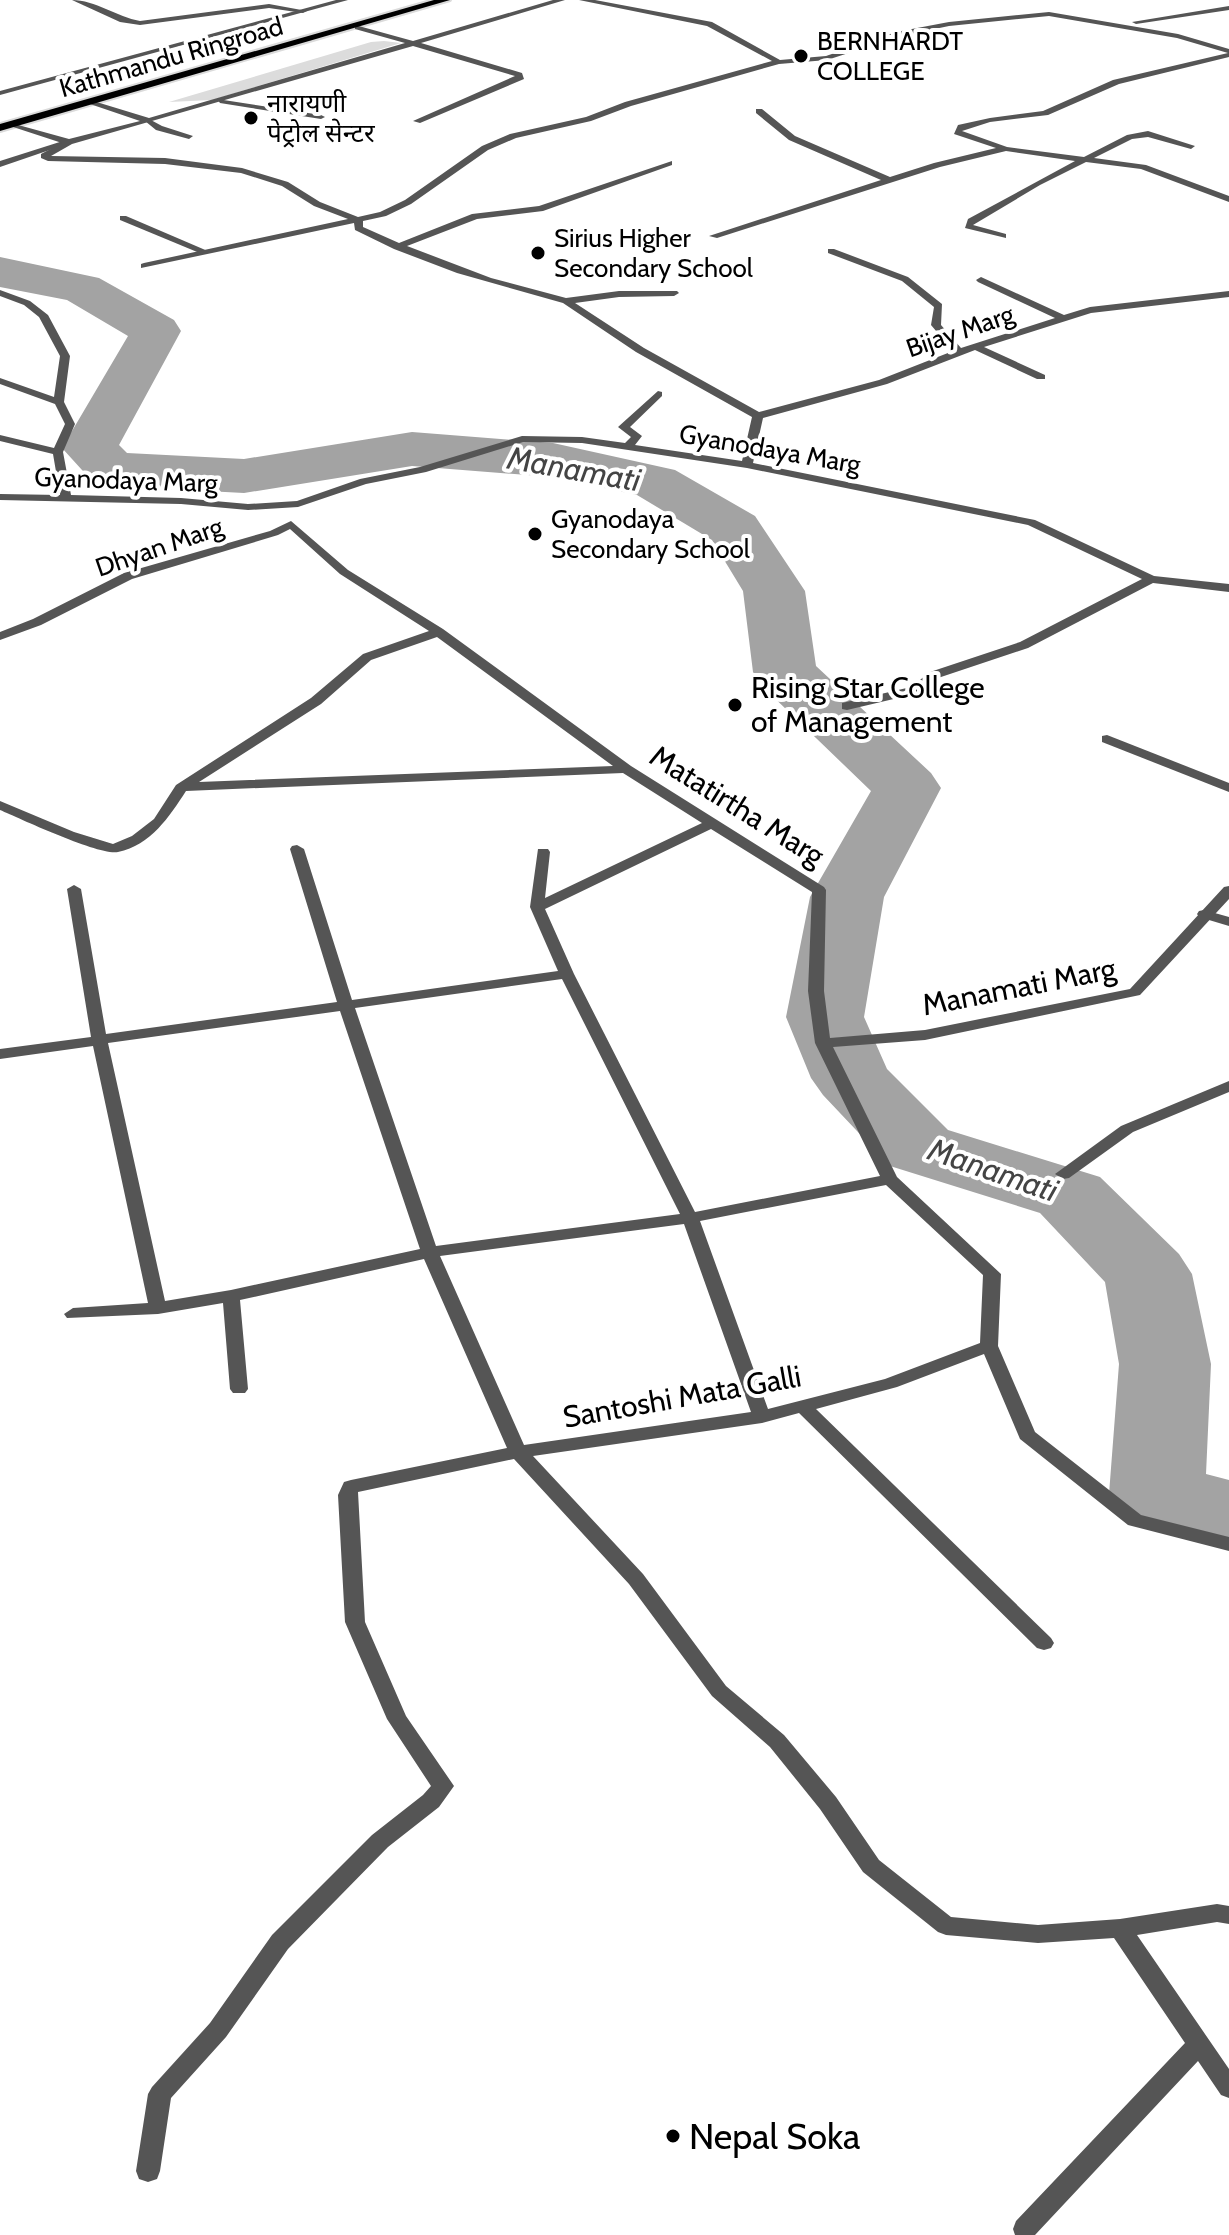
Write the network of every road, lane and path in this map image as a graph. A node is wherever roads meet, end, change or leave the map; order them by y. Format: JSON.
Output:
{"nodes":[{"id":1,"x":76,"y":0,"type":"edge"},
{"id":2,"x":344,"y":0,"type":"edge"},
{"id":3,"x":445,"y":0,"type":"edge"},
{"id":4,"x":561,"y":0,"type":"edge"},
{"id":5,"x":583,"y":0,"type":"edge"},
{"id":6,"x":1038,"y":7,"type":"dead end"},
{"id":7,"x":1229,"y":8,"type":"edge"},
{"id":8,"x":303,"y":11,"type":"junction"},
{"id":9,"x":1049,"y":14,"type":"junction"},
{"id":10,"x":1116,"y":24,"type":"junction"},
{"id":11,"x":358,"y":27,"type":"junction"},
{"id":12,"x":421,"y":43,"type":"junction"},
{"id":13,"x":1229,"y":53,"type":"edge"},
{"id":14,"x":779,"y":62,"type":"junction"},
{"id":15,"x":0,"y":93,"type":"edge"},
{"id":16,"x":220,"y":101,"type":"junction"},
{"id":17,"x":93,"y":102,"type":"junction"},
{"id":18,"x":759,"y":111,"type":"dead end"},
{"id":19,"x":321,"y":117,"type":"dead end"},
{"id":20,"x":149,"y":121,"type":"junction"},
{"id":21,"x":417,"y":121,"type":"dead end"},
{"id":22,"x":6,"y":127,"type":"edge"},
{"id":23,"x":189,"y":136,"type":"dead end"},
{"id":24,"x":69,"y":142,"type":"junction"},
{"id":25,"x":1191,"y":146,"type":"dead end"},
{"id":26,"x":1006,"y":149,"type":"junction"},
{"id":27,"x":1087,"y":158,"type":"junction"},
{"id":28,"x":669,"y":163,"type":"dead end"},
{"id":29,"x":0,"y":164,"type":"edge"},
{"id":30,"x":891,"y":181,"type":"junction"},
{"id":31,"x":1229,"y":199,"type":"edge"},
{"id":32,"x":123,"y":218,"type":"dead end"},
{"id":33,"x":359,"y":220,"type":"junction"},
{"id":34,"x":714,"y":236,"type":"dead end"},
{"id":35,"x":1003,"y":236,"type":"dead end"},
{"id":36,"x":397,"y":247,"type":"junction"},
{"id":37,"x":831,"y":251,"type":"dead end"},
{"id":38,"x":205,"y":252,"type":"junction"},
{"id":39,"x":144,"y":266,"type":"dead end"},
{"id":40,"x":981,"y":280,"type":"dead end"},
{"id":41,"x":0,"y":293,"type":"edge"},
{"id":42,"x":674,"y":293,"type":"dead end"},
{"id":43,"x":1229,"y":294,"type":"edge"},
{"id":44,"x":566,"y":301,"type":"junction"},
{"id":45,"x":1065,"y":319,"type":"junction"},
{"id":46,"x":976,"y":347,"type":"junction"},
{"id":47,"x":959,"y":352,"type":"junction"},
{"id":48,"x":1041,"y":377,"type":"dead end"},
{"id":49,"x":0,"y":381,"type":"edge"},
{"id":50,"x":658,"y":394,"type":"dead end"},
{"id":51,"x":59,"y":402,"type":"junction"},
{"id":52,"x":758,"y":416,"type":"junction"},
{"id":53,"x":0,"y":438,"type":"edge"},
{"id":54,"x":628,"y":447,"type":"junction"},
{"id":55,"x":58,"y":452,"type":"junction"},
{"id":56,"x":747,"y":465,"type":"junction"},
{"id":57,"x":0,"y":497,"type":"edge"},
{"id":58,"x":66,"y":499,"type":"junction"},
{"id":59,"x":298,"y":504,"type":"junction"},
{"id":60,"x":291,"y":524,"type":"junction"},
{"id":61,"x":1151,"y":579,"type":"junction"},
{"id":62,"x":1229,"y":588,"type":"edge"},
{"id":63,"x":439,"y":632,"type":"junction"},
{"id":64,"x":0,"y":636,"type":"edge"},
{"id":65,"x":847,"y":706,"type":"dead end"},
{"id":66,"x":1107,"y":739,"type":"dead end"},
{"id":67,"x":626,"y":769,"type":"junction"},
{"id":68,"x":181,"y":788,"type":"junction"},
{"id":69,"x":1229,"y":788,"type":"edge"},
{"id":70,"x":0,"y":805,"type":"edge"},
{"id":71,"x":712,"y":823,"type":"junction"},
{"id":72,"x":297,"y":849,"type":"dead end"},
{"id":73,"x":543,"y":852,"type":"dead end"},
{"id":74,"x":74,"y":889,"type":"dead end"},
{"id":75,"x":1229,"y":890,"type":"edge"},
{"id":76,"x":537,"y":907,"type":"junction"},
{"id":77,"x":1204,"y":914,"type":"junction"},
{"id":78,"x":1229,"y":922,"type":"edge"},
{"id":79,"x":567,"y":974,"type":"junction"},
{"id":80,"x":346,"y":1005,"type":"junction"},
{"id":81,"x":99,"y":1039,"type":"junction"},
{"id":82,"x":823,"y":1043,"type":"junction"},
{"id":83,"x":0,"y":1054,"type":"edge"},
{"id":84,"x":1229,"y":1086,"type":"edge"},
{"id":85,"x":1063,"y":1174,"type":"dead end"},
{"id":86,"x":890,"y":1179,"type":"junction"},
{"id":87,"x":690,"y":1218,"type":"junction"},
{"id":88,"x":430,"y":1252,"type":"junction"},
{"id":89,"x":231,"y":1296,"type":"junction"},
{"id":90,"x":158,"y":1308,"type":"junction"},
{"id":91,"x":73,"y":1314,"type":"dead end"},
{"id":92,"x":989,"y":1346,"type":"junction"},
{"id":93,"x":239,"y":1389,"type":"dead end"},
{"id":94,"x":802,"y":1406,"type":"junction"},
{"id":95,"x":762,"y":1417,"type":"junction"},
{"id":96,"x":518,"y":1452,"type":"junction"},
{"id":97,"x":1229,"y":1544,"type":"edge"},
{"id":98,"x":1044,"y":1643,"type":"dead end"},
{"id":99,"x":1229,"y":1915,"type":"edge"},
{"id":100,"x":1120,"y":1928,"type":"junction"},
{"id":101,"x":1200,"y":2043,"type":"junction"},
{"id":102,"x":1229,"y":2088,"type":"edge"},
{"id":103,"x":148,"y":2171,"type":"dead end"},
{"id":104,"x":1025,"y":2229,"type":"dead end"}],
"edges":[{"from":1,"to":8,"type":"street"},
{"from":2,"to":8,"type":"street"},
{"from":3,"to":11,"type":"highway","name":"Kathmandu Ringroad"},
{"from":4,"to":12,"type":"street"},
{"from":5,"to":14,"type":"street"},
{"from":6,"to":9,"type":"street"},
{"from":7,"to":10,"type":"street"},
{"from":8,"to":15,"type":"street"},
{"from":9,"to":10,"type":"street"},
{"from":9,"to":14,"type":"street"},
{"from":10,"to":13,"type":"street"},
{"from":11,"to":12,"type":"street"},
{"from":11,"to":17,"type":"highway","name":"Kathmandu Ringroad"},
{"from":12,"to":16,"type":"street"},
{"from":12,"to":21,"type":"street"},
{"from":13,"to":26,"type":"street"},
{"from":14,"to":33,"type":"street"},
{"from":16,"to":19,"type":"street"},
{"from":16,"to":20,"type":"street"},
{"from":17,"to":20,"type":"street"},
{"from":17,"to":22,"type":"highway","name":"Kathmandu Ringroad"},
{"from":18,"to":30,"type":"street"},
{"from":20,"to":23,"type":"street"},
{"from":20,"to":24,"type":"street"},
{"from":22,"to":24,"type":"street"},
{"from":24,"to":29,"type":"street"},
{"from":24,"to":33,"type":"street"},
{"from":25,"to":27,"type":"street"},
{"from":26,"to":27,"type":"street"},
{"from":26,"to":30,"type":"street"},
{"from":27,"to":31,"type":"street"},
{"from":27,"to":35,"type":"street"},
{"from":28,"to":36,"type":"street"},
{"from":30,"to":34,"type":"street"},
{"from":32,"to":38,"type":"street"},
{"from":33,"to":36,"type":"street"},
{"from":33,"to":38,"type":"street"},
{"from":36,"to":44,"type":"street"},
{"from":37,"to":47,"type":"street"},
{"from":38,"to":39,"type":"street"},
{"from":40,"to":45,"type":"street"},
{"from":41,"to":51,"type":"street"},
{"from":42,"to":44,"type":"street"},
{"from":43,"to":45,"type":"street","name":"Bijay Marg"},
{"from":44,"to":52,"type":"street"},
{"from":45,"to":46,"type":"street","name":"Bijay Marg"},
{"from":46,"to":47,"type":"street","name":"Bijay Marg"},
{"from":46,"to":48,"type":"street"},
{"from":47,"to":52,"type":"street","name":"Bijay Marg"},
{"from":49,"to":51,"type":"street"},
{"from":50,"to":54,"type":"street"},
{"from":51,"to":55,"type":"street"},
{"from":52,"to":56,"type":"street"},
{"from":53,"to":55,"type":"street"},
{"from":54,"to":56,"type":"street","name":"Gyanodaya Marg"},
{"from":54,"to":59,"type":"street","name":"Gyanodaya Marg"},
{"from":55,"to":58,"type":"street"},
{"from":56,"to":61,"type":"street","name":"Gyanodaya Marg"},
{"from":57,"to":58,"type":"street","name":"Gyanodaya Marg"},
{"from":58,"to":59,"type":"street","name":"Gyanodaya Marg"},
{"from":59,"to":60,"type":"street"},
{"from":60,"to":63,"type":"street","name":"Matatirtha Marg"},
{"from":60,"to":64,"type":"street","name":"Dhyan Marg"},
{"from":61,"to":62,"type":"street","name":"Gyanodaya Marg"},
{"from":61,"to":65,"type":"street"},
{"from":63,"to":67,"type":"street","name":"Matatirtha Marg"},
{"from":63,"to":68,"type":"street"},
{"from":66,"to":69,"type":"street"},
{"from":67,"to":68,"type":"street"},
{"from":67,"to":71,"type":"street","name":"Matatirtha Marg"},
{"from":68,"to":70,"type":"street"},
{"from":71,"to":76,"type":"street"},
{"from":71,"to":82,"type":"street","name":"Matatirtha Marg"},
{"from":72,"to":80,"type":"street"},
{"from":73,"to":76,"type":"street"},
{"from":74,"to":81,"type":"street"},
{"from":75,"to":77,"type":"street","name":"Manamati Marg"},
{"from":76,"to":79,"type":"street"},
{"from":77,"to":78,"type":"street"},
{"from":77,"to":82,"type":"street","name":"Manamati Marg"},
{"from":79,"to":80,"type":"street"},
{"from":79,"to":87,"type":"street"},
{"from":80,"to":81,"type":"street"},
{"from":80,"to":88,"type":"street"},
{"from":81,"to":83,"type":"street"},
{"from":81,"to":90,"type":"street"},
{"from":82,"to":86,"type":"street","name":"Matatirtha Marg"},
{"from":84,"to":85,"type":"street"},
{"from":86,"to":87,"type":"street"},
{"from":86,"to":92,"type":"street","name":"Matatirtha Marg"},
{"from":87,"to":88,"type":"street"},
{"from":87,"to":95,"type":"street"},
{"from":88,"to":89,"type":"street"},
{"from":88,"to":96,"type":"street"},
{"from":89,"to":90,"type":"street"},
{"from":89,"to":93,"type":"street"},
{"from":90,"to":91,"type":"street"},
{"from":92,"to":94,"type":"street","name":"Santoshi Mata Galli"},
{"from":92,"to":97,"type":"street","name":"Matatirtha Marg"},
{"from":94,"to":95,"type":"street","name":"Santoshi Mata Galli"},
{"from":94,"to":98,"type":"street"},
{"from":95,"to":96,"type":"street","name":"Santoshi Mata Galli"},
{"from":96,"to":100,"type":"street"},
{"from":96,"to":103,"type":"street","name":"Santoshi Mata Galli"},
{"from":99,"to":100,"type":"street"},
{"from":100,"to":101,"type":"street"},
{"from":101,"to":102,"type":"street"},
{"from":101,"to":104,"type":"street"}]}
